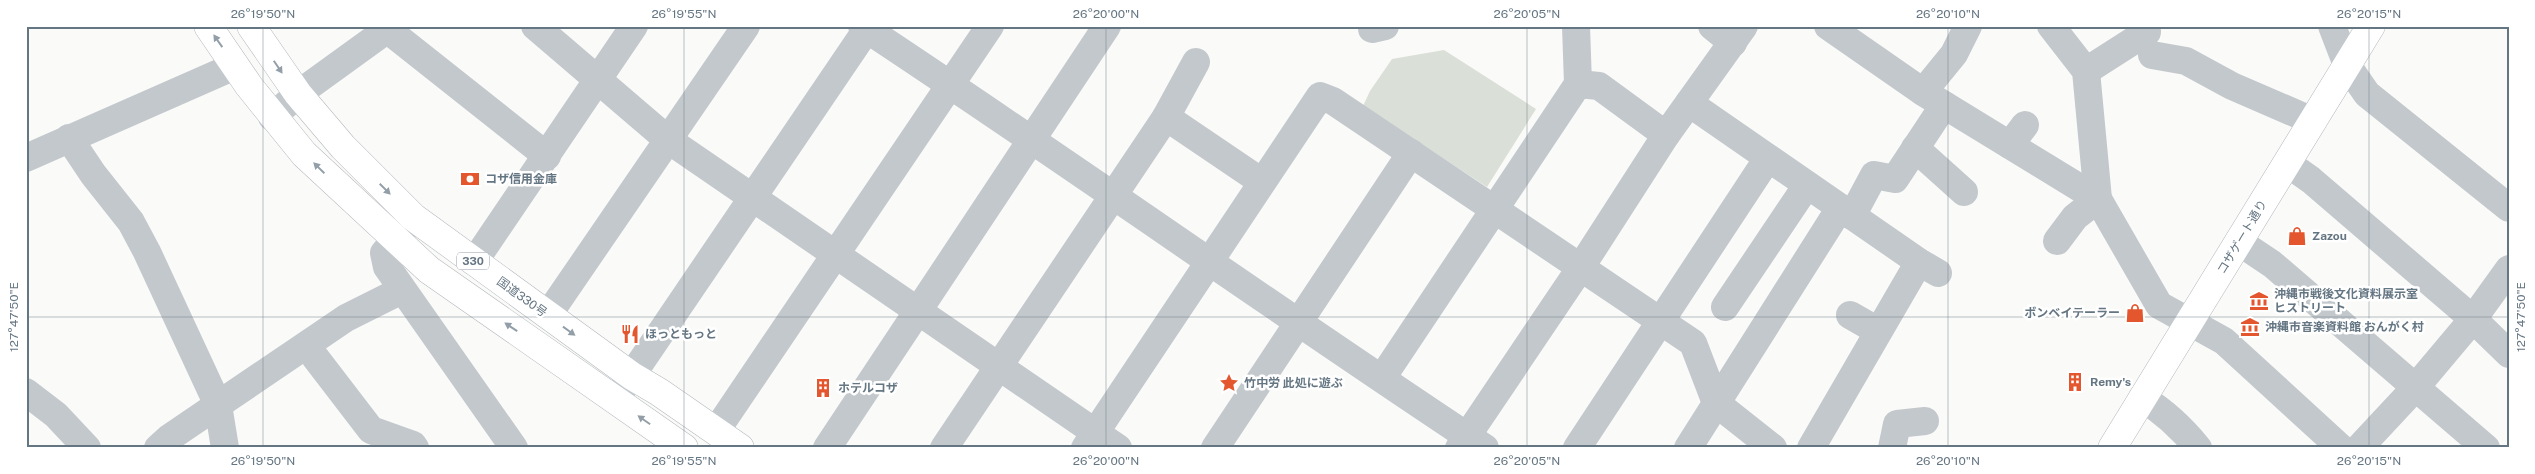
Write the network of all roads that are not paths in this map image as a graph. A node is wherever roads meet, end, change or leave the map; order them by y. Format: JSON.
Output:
{"nodes":[{"id":1,"x":208,"y":26,"type":"edge"},
{"id":2,"x":252,"y":26,"type":"edge"},
{"id":3,"x":534,"y":26,"type":"edge"},
{"id":4,"x":634,"y":26,"type":"edge"},
{"id":5,"x":746,"y":26,"type":"edge"},
{"id":6,"x":990,"y":26,"type":"edge"},
{"id":7,"x":1107,"y":26,"type":"edge"},
{"id":8,"x":1576,"y":26,"type":"edge"},
{"id":9,"x":1828,"y":26,"type":"edge"},
{"id":10,"x":1968,"y":26,"type":"edge"},
{"id":11,"x":2051,"y":26,"type":"edge"},
{"id":12,"x":2332,"y":26,"type":"edge"},
{"id":13,"x":2371,"y":26,"type":"edge"},
{"id":14,"x":866,"y":27,"type":"edge"},
{"id":15,"x":390,"y":28,"type":"edge"},
{"id":16,"x":1730,"y":32,"type":"edge"},
{"id":17,"x":1196,"y":62,"type":"dead end"},
{"id":18,"x":2347,"y":65,"type":"junction"},
{"id":19,"x":236,"y":66,"type":"junction"},
{"id":20,"x":2086,"y":71,"type":"junction"},
{"id":21,"x":599,"y":80,"type":"junction"},
{"id":22,"x":1578,"y":84,"type":"junction"},
{"id":23,"x":949,"y":86,"type":"junction"},
{"id":24,"x":298,"y":94,"type":"junction"},
{"id":25,"x":1934,"y":98,"type":"junction"},
{"id":26,"x":1689,"y":103,"type":"junction"},
{"id":27,"x":272,"y":117,"type":"junction"},
{"id":28,"x":1166,"y":117,"type":"junction"},
{"id":29,"x":2313,"y":121,"type":"junction"},
{"id":30,"x":1666,"y":135,"type":"junction"},
{"id":31,"x":69,"y":138,"type":"junction"},
{"id":32,"x":667,"y":139,"type":"junction"},
{"id":33,"x":1032,"y":139,"type":"junction"},
{"id":34,"x":1410,"y":153,"type":"junction"},
{"id":35,"x":547,"y":156,"type":"junction"},
{"id":36,"x":26,"y":158,"type":"edge"},
{"id":37,"x":1768,"y":158,"type":"junction"},
{"id":38,"x":1912,"y":164,"type":"junction"},
{"id":39,"x":2287,"y":164,"type":"junction"},
{"id":40,"x":1262,"y":182,"type":"junction"},
{"id":41,"x":1806,"y":185,"type":"junction"},
{"id":42,"x":1964,"y":192,"type":"dead end"},
{"id":43,"x":1112,"y":196,"type":"junction"},
{"id":44,"x":752,"y":199,"type":"junction"},
{"id":45,"x":2098,"y":199,"type":"junction"},
{"id":46,"x":2509,"y":208,"type":"edge"},
{"id":47,"x":1496,"y":209,"type":"junction"},
{"id":48,"x":1846,"y":212,"type":"junction"},
{"id":49,"x":413,"y":217,"type":"junction"},
{"id":50,"x":397,"y":240,"type":"junction"},
{"id":51,"x":2057,"y":240,"type":"dead end"},
{"id":52,"x":2239,"y":242,"type":"junction"},
{"id":53,"x":833,"y":255,"type":"junction"},
{"id":54,"x":474,"y":262,"type":"junction"},
{"id":55,"x":1208,"y":262,"type":"junction"},
{"id":56,"x":1581,"y":267,"type":"junction"},
{"id":57,"x":2509,"y":269,"type":"edge"},
{"id":58,"x":402,"y":290,"type":"junction"},
{"id":59,"x":1725,"y":307,"type":"dead end"},
{"id":60,"x":918,"y":313,"type":"junction"},
{"id":61,"x":548,"y":315,"type":"junction"},
{"id":62,"x":1850,"y":315,"type":"dead end"},
{"id":63,"x":2473,"y":319,"type":"junction"},
{"id":64,"x":1661,"y":321,"type":"junction"},
{"id":65,"x":1299,"y":322,"type":"junction"},
{"id":66,"x":2190,"y":323,"type":"junction"},
{"id":67,"x":1878,"y":331,"type":"junction"},
{"id":68,"x":2509,"y":354,"type":"edge"},
{"id":69,"x":315,"y":358,"type":"dead end"},
{"id":70,"x":997,"y":367,"type":"junction"},
{"id":71,"x":632,"y":376,"type":"junction"},
{"id":72,"x":1382,"y":378,"type":"junction"},
{"id":73,"x":2415,"y":388,"type":"junction"},
{"id":74,"x":26,"y":392,"type":"edge"},
{"id":75,"x":2142,"y":398,"type":"junction"},
{"id":76,"x":616,"y":400,"type":"junction"},
{"id":77,"x":1716,"y":403,"type":"junction"},
{"id":78,"x":218,"y":405,"type":"junction"},
{"id":79,"x":1925,"y":421,"type":"dead end"},
{"id":80,"x":716,"y":431,"type":"junction"},
{"id":81,"x":1090,"y":440,"type":"edge"},
{"id":82,"x":1471,"y":444,"type":"edge"},
{"id":83,"x":2358,"y":447,"type":"edge"},
{"id":84,"x":87,"y":448,"type":"edge"},
{"id":85,"x":158,"y":448,"type":"edge"},
{"id":86,"x":225,"y":448,"type":"edge"},
{"id":87,"x":415,"y":448,"type":"edge"},
{"id":88,"x":514,"y":448,"type":"edge"},
{"id":89,"x":684,"y":448,"type":"edge"},
{"id":90,"x":740,"y":448,"type":"edge"},
{"id":91,"x":827,"y":448,"type":"edge"},
{"id":92,"x":944,"y":448,"type":"edge"},
{"id":93,"x":1118,"y":448,"type":"edge"},
{"id":94,"x":1215,"y":448,"type":"edge"},
{"id":95,"x":1577,"y":448,"type":"edge"},
{"id":96,"x":1688,"y":448,"type":"edge"},
{"id":97,"x":1773,"y":448,"type":"edge"},
{"id":98,"x":1811,"y":448,"type":"edge"},
{"id":99,"x":1892,"y":448,"type":"edge"},
{"id":100,"x":2112,"y":448,"type":"edge"},
{"id":101,"x":2198,"y":448,"type":"edge"},
{"id":102,"x":2486,"y":448,"type":"edge"}],
"edges":[{"from":19,"to":1,"type":"main road","number":"330","one_way":true},
{"from":2,"to":24,"type":"main road","name":"国道330号","number":"330","one_way":true},
{"from":3,"to":21,"type":"street"},
{"from":4,"to":21,"type":"street"},
{"from":5,"to":32,"type":"street"},
{"from":6,"to":23,"type":"street"},
{"from":7,"to":33,"type":"street"},
{"from":8,"to":22,"type":"street"},
{"from":9,"to":25,"type":"street"},
{"from":10,"to":25,"type":"street"},
{"from":11,"to":20,"type":"street"},
{"from":12,"to":18,"type":"street"},
{"from":13,"to":18,"type":"main road","name":"コザゲート通り"},
{"from":14,"to":23,"type":"street"},
{"from":14,"to":44,"type":"street"},
{"from":15,"to":24,"type":"street"},
{"from":15,"to":35,"type":"street"},
{"from":16,"to":26,"type":"street"},
{"from":17,"to":28,"type":"street"},
{"from":18,"to":29,"type":"main road","name":"コザゲート通り"},
{"from":18,"to":46,"type":"street"},
{"from":19,"to":27,"type":"main road","number":"330"},
{"from":19,"to":31,"type":"street"},
{"from":20,"to":29,"type":"street"},
{"from":20,"to":45,"type":"street"},
{"from":21,"to":32,"type":"street"},
{"from":21,"to":35,"type":"street"},
{"from":22,"to":30,"type":"street"},
{"from":22,"to":47,"type":"street"},
{"from":23,"to":33,"type":"street"},
{"from":23,"to":53,"type":"street"},
{"from":24,"to":27,"type":"street"},
{"from":24,"to":49,"type":"main road","name":"国道330号","number":"330","one_way":true},
{"from":25,"to":38,"type":"street"},
{"from":25,"to":45,"type":"street"},
{"from":26,"to":30,"type":"street"},
{"from":26,"to":37,"type":"street"},
{"from":50,"to":27,"type":"main road","number":"330","one_way":true},
{"from":28,"to":40,"type":"street"},
{"from":28,"to":43,"type":"street"},
{"from":29,"to":39,"type":"main road","name":"コザゲート通り"},
{"from":30,"to":56,"type":"street"},
{"from":31,"to":36,"type":"street"},
{"from":31,"to":78,"type":"street"},
{"from":32,"to":44,"type":"street"},
{"from":32,"to":61,"type":"street"},
{"from":33,"to":43,"type":"street"},
{"from":33,"to":60,"type":"street"},
{"from":34,"to":40,"type":"street"},
{"from":34,"to":47,"type":"street"},
{"from":34,"to":65,"type":"street"},
{"from":35,"to":54,"type":"street"},
{"from":37,"to":41,"type":"street"},
{"from":37,"to":64,"type":"street"},
{"from":38,"to":42,"type":"street"},
{"from":38,"to":48,"type":"street"},
{"from":39,"to":52,"type":"main road","name":"コザゲート通り"},
{"from":39,"to":63,"type":"street"},
{"from":40,"to":55,"type":"street"},
{"from":41,"to":48,"type":"street"},
{"from":41,"to":59,"type":"street"},
{"from":43,"to":55,"type":"street"},
{"from":43,"to":70,"type":"street"},
{"from":44,"to":53,"type":"street"},
{"from":44,"to":71,"type":"street"},
{"from":45,"to":51,"type":"street"},
{"from":45,"to":66,"type":"street"},
{"from":47,"to":56,"type":"street"},
{"from":47,"to":72,"type":"street"},
{"from":48,"to":67,"type":"street"},
{"from":48,"to":77,"type":"street"},
{"from":49,"to":50,"type":"street"},
{"from":49,"to":54,"type":"main road","name":"国道330号","number":"330"},
{"from":50,"to":58,"type":"street"},
{"from":76,"to":50,"type":"main road","number":"330","one_way":true},
{"from":52,"to":66,"type":"main road","name":"コザゲート通り"},
{"from":52,"to":73,"type":"street"},
{"from":53,"to":60,"type":"street"},
{"from":53,"to":80,"type":"street"},
{"from":54,"to":61,"type":"main road","name":"国道330号","number":"330"},
{"from":55,"to":65,"type":"street"},
{"from":55,"to":81,"type":"street"},
{"from":56,"to":64,"type":"street"},
{"from":56,"to":82,"type":"street"},
{"from":57,"to":63,"type":"street"},
{"from":58,"to":78,"type":"street"},
{"from":58,"to":88,"type":"street"},
{"from":60,"to":70,"type":"street"},
{"from":60,"to":91,"type":"street"},
{"from":61,"to":71,"type":"main road","name":"国道330号","number":"330","one_way":true},
{"from":62,"to":67,"type":"street"},
{"from":63,"to":68,"type":"street"},
{"from":63,"to":73,"type":"street"},
{"from":64,"to":77,"type":"street"},
{"from":64,"to":95,"type":"street"},
{"from":65,"to":72,"type":"street"},
{"from":65,"to":94,"type":"street"},
{"from":66,"to":75,"type":"main road","name":"コザゲート通り"},
{"from":66,"to":83,"type":"street"},
{"from":67,"to":98,"type":"street"},
{"from":69,"to":87,"type":"street"},
{"from":70,"to":81,"type":"street"},
{"from":70,"to":92,"type":"street"},
{"from":71,"to":76,"type":"street"},
{"from":71,"to":80,"type":"main road","name":"国道330号","number":"330"},
{"from":72,"to":82,"type":"street"},
{"from":73,"to":83,"type":"street"},
{"from":73,"to":102,"type":"street"},
{"from":74,"to":84,"type":"street"},
{"from":75,"to":100,"type":"main road","name":"コザゲート通り"},
{"from":75,"to":101,"type":"street"},
{"from":89,"to":76,"type":"main road","number":"330","one_way":true},
{"from":77,"to":96,"type":"street"},
{"from":77,"to":97,"type":"street"},
{"from":78,"to":85,"type":"street"},
{"from":78,"to":86,"type":"street"},
{"from":79,"to":99,"type":"street"},
{"from":80,"to":90,"type":"main road","name":"国道330号","number":"330"},
{"from":81,"to":93,"type":"street"}]}
